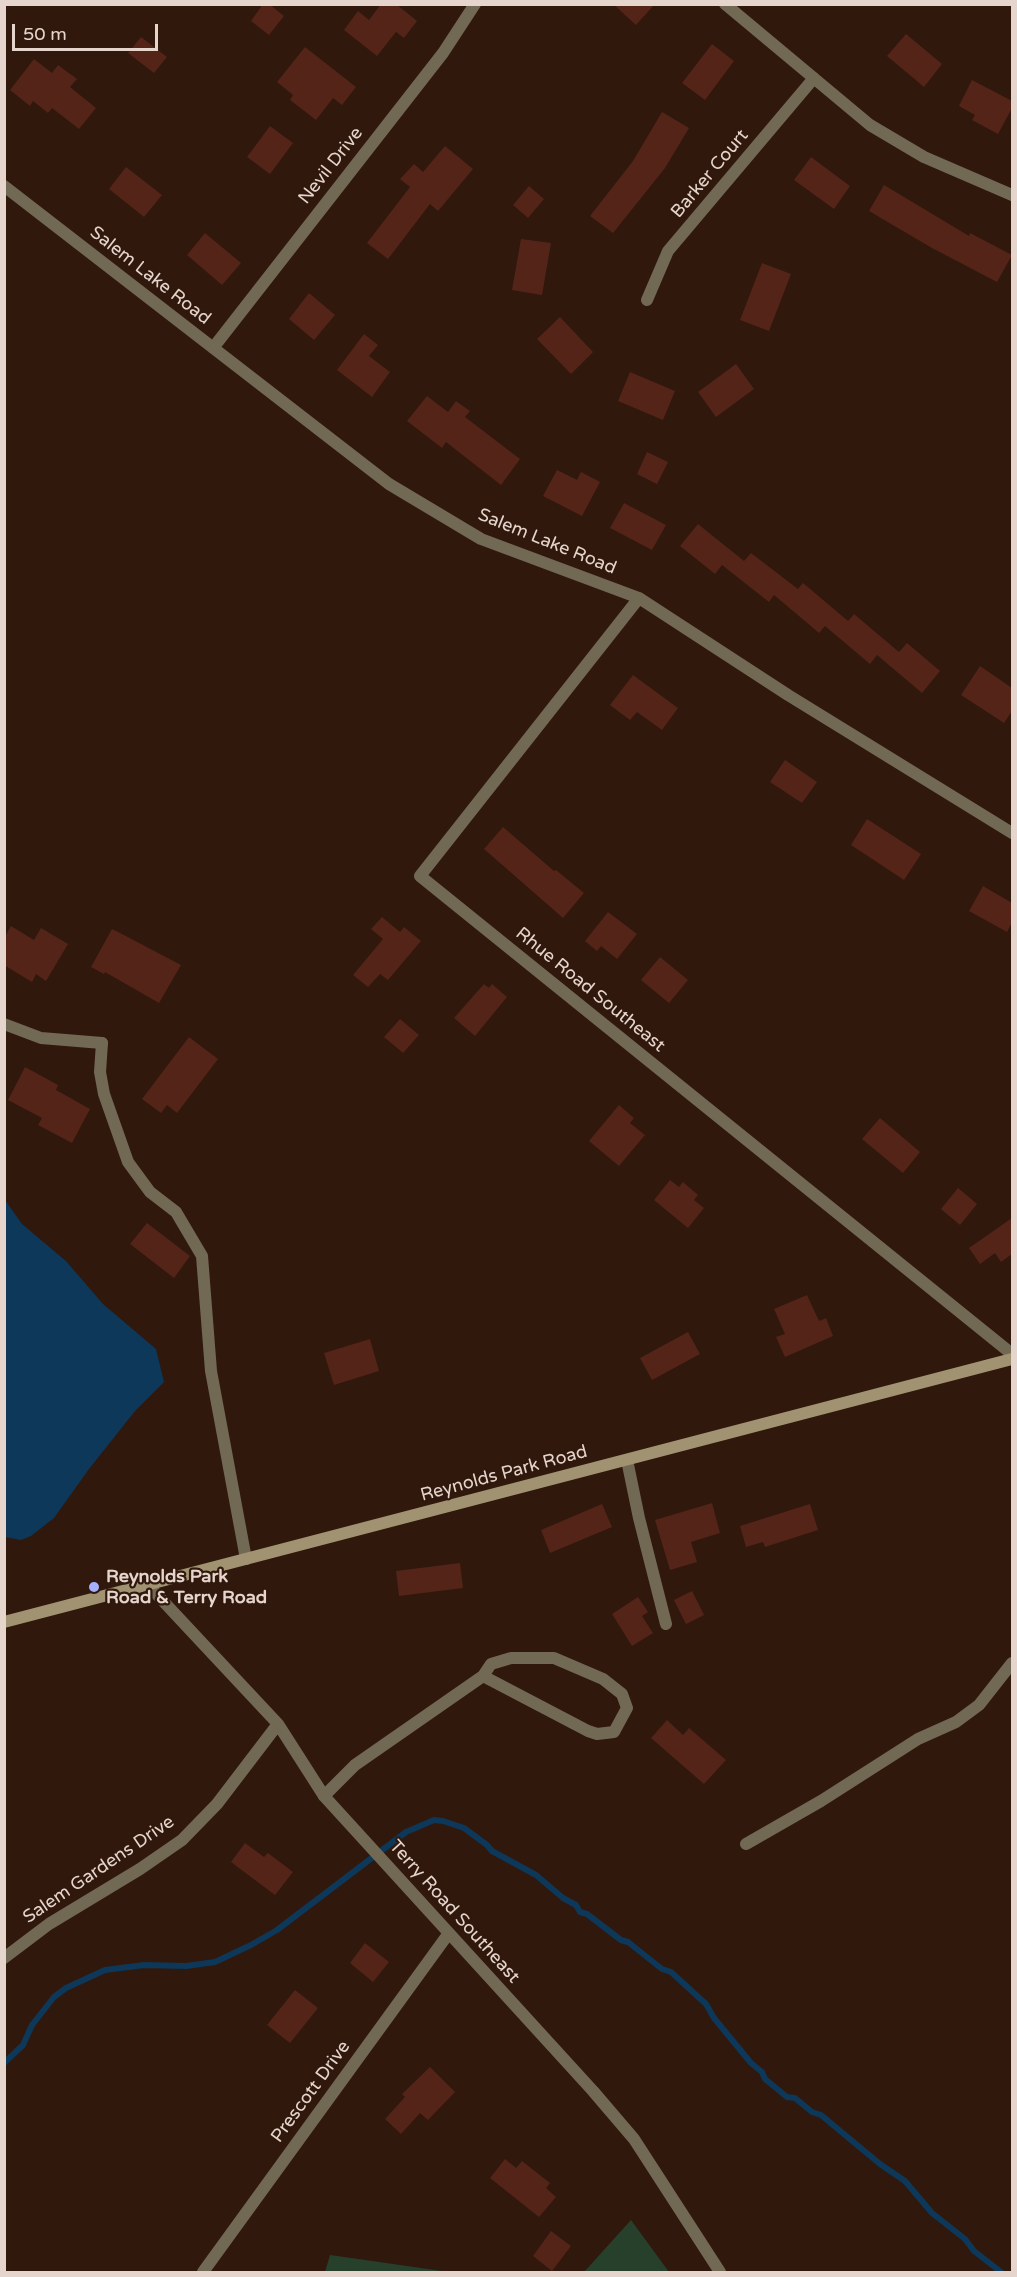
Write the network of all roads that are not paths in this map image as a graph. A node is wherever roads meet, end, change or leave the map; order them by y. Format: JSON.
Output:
{"nodes":[{"id":1,"x":475,"y":4,"type":"edge"},
{"id":2,"x":725,"y":4,"type":"edge"},
{"id":3,"x":814,"y":78,"type":"junction"},
{"id":4,"x":4,"y":186,"type":"edge"},
{"id":5,"x":1012,"y":195,"type":"edge"},
{"id":6,"x":647,"y":300,"type":"dead end"},
{"id":7,"x":213,"y":348,"type":"junction"},
{"id":8,"x":639,"y":598,"type":"junction"},
{"id":9,"x":1012,"y":832,"type":"edge"},
{"id":10,"x":4,"y":1024,"type":"edge"},
{"id":11,"x":1012,"y":1354,"type":"edge"},
{"id":12,"x":1012,"y":1359,"type":"edge"},
{"id":13,"x":627,"y":1460,"type":"junction"},
{"id":14,"x":246,"y":1559,"type":"junction"},
{"id":15,"x":148,"y":1585,"type":"junction"},
{"id":16,"x":4,"y":1622,"type":"edge"},
{"id":17,"x":666,"y":1624,"type":"dead end"},
{"id":18,"x":1012,"y":1663,"type":"edge"},
{"id":19,"x":483,"y":1676,"type":"junction"},
{"id":20,"x":278,"y":1724,"type":"junction"},
{"id":21,"x":324,"y":1796,"type":"junction"},
{"id":22,"x":746,"y":1844,"type":"dead end"},
{"id":23,"x":449,"y":1933,"type":"junction"},
{"id":24,"x":4,"y":1958,"type":"edge"},
{"id":25,"x":203,"y":2272,"type":"edge"},
{"id":26,"x":720,"y":2272,"type":"edge"}],
"edges":[{"from":1,"to":7,"type":"street","name":"Nevil Drive"},
{"from":2,"to":3,"type":"street"},
{"from":3,"to":5,"type":"street"},
{"from":3,"to":6,"type":"street","name":"Barker Court"},
{"from":4,"to":7,"type":"street","name":"Salem Lake Road"},
{"from":7,"to":8,"type":"street","name":"Salem Lake Road"},
{"from":8,"to":9,"type":"street","name":"Salem Lake Road"},
{"from":8,"to":11,"type":"street","name":"Rhue Road Southeast"},
{"from":10,"to":14,"type":"street"},
{"from":12,"to":13,"type":"main road","name":"Reynolds Park Road"},
{"from":13,"to":14,"type":"main road","name":"Reynolds Park Road"},
{"from":13,"to":17,"type":"street"},
{"from":14,"to":15,"type":"main road","name":"Reynolds Park Road"},
{"from":15,"to":16,"type":"main road","name":"Reynolds Park Road"},
{"from":15,"to":20,"type":"street","name":"Terry Road Southeast"},
{"from":18,"to":22,"type":"street"},
{"from":19,"to":19,"type":"street"},
{"from":19,"to":21,"type":"street"},
{"from":20,"to":21,"type":"street","name":"Terry Road Southeast"},
{"from":20,"to":24,"type":"street","name":"Salem Gardens Drive"},
{"from":21,"to":23,"type":"street","name":"Terry Road Southeast"},
{"from":23,"to":25,"type":"street","name":"Prescott Drive"},
{"from":23,"to":26,"type":"street","name":"Terry Road Southeast"}]}
